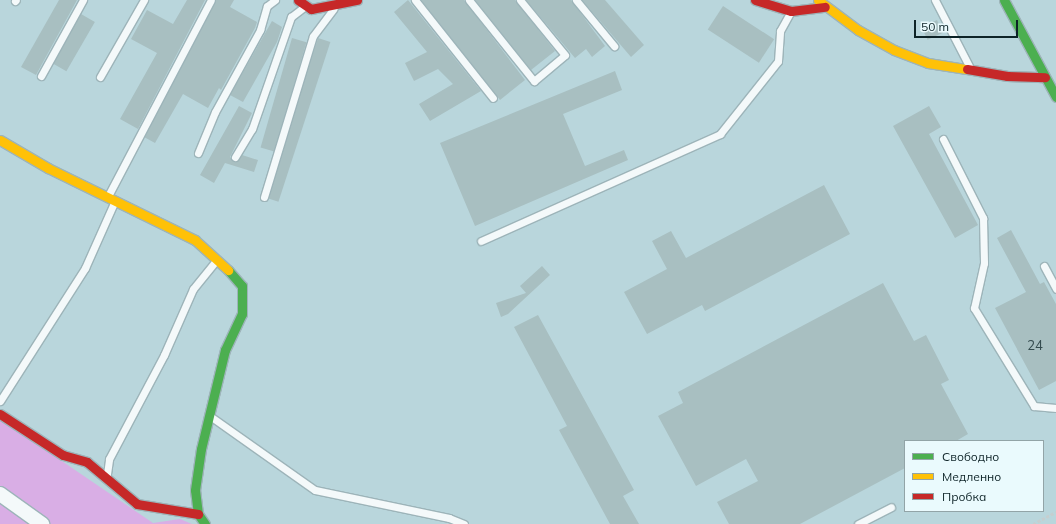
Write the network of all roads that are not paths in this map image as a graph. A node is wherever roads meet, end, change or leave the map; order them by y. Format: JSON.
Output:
{"nodes":[{"id":1,"x":83,"y":0,"type":"edge"},
{"id":2,"x":144,"y":0,"type":"edge"},
{"id":3,"x":211,"y":0,"type":"edge"},
{"id":4,"x":275,"y":0,"type":"edge"},
{"id":5,"x":357,"y":0,"type":"edge"},
{"id":6,"x":415,"y":0,"type":"edge"},
{"id":7,"x":469,"y":0,"type":"edge"},
{"id":8,"x":520,"y":0,"type":"edge"},
{"id":9,"x":576,"y":0,"type":"edge"},
{"id":10,"x":755,"y":0,"type":"edge"},
{"id":11,"x":818,"y":0,"type":"edge"},
{"id":12,"x":936,"y":0,"type":"edge"},
{"id":13,"x":1004,"y":0,"type":"edge"},
{"id":14,"x":302,"y":3,"type":"edge"},
{"id":15,"x":335,"y":5,"type":"junction"},
{"id":16,"x":825,"y":7,"type":"junction"},
{"id":17,"x":791,"y":11,"type":"junction"},
{"id":18,"x":614,"y":46,"type":"dead end"},
{"id":19,"x":971,"y":71,"type":"junction"},
{"id":20,"x":41,"y":76,"type":"dead end"},
{"id":21,"x":100,"y":77,"type":"dead end"},
{"id":22,"x":1045,"y":77,"type":"junction"},
{"id":23,"x":1056,"y":97,"type":"edge"},
{"id":24,"x":493,"y":98,"type":"dead end"},
{"id":25,"x":943,"y":138,"type":"dead end"},
{"id":26,"x":0,"y":141,"type":"edge"},
{"id":27,"x":198,"y":153,"type":"dead end"},
{"id":28,"x":235,"y":157,"type":"dead end"},
{"id":29,"x":264,"y":197,"type":"dead end"},
{"id":30,"x":111,"y":199,"type":"junction"},
{"id":31,"x":482,"y":241,"type":"dead end"},
{"id":32,"x":217,"y":259,"type":"junction"},
{"id":33,"x":1044,"y":266,"type":"dead end"},
{"id":34,"x":1056,"y":290,"type":"edge"},
{"id":35,"x":0,"y":401,"type":"edge"},
{"id":36,"x":1056,"y":408,"type":"edge"},
{"id":37,"x":0,"y":414,"type":"edge"},
{"id":38,"x":208,"y":414,"type":"junction"},
{"id":39,"x":106,"y":476,"type":"junction"},
{"id":40,"x":0,"y":494,"type":"edge"},
{"id":41,"x":891,"y":506,"type":"dead end"},
{"id":42,"x":198,"y":514,"type":"junction"},
{"id":43,"x":42,"y":524,"type":"edge"},
{"id":44,"x":205,"y":524,"type":"edge"},
{"id":45,"x":464,"y":524,"type":"edge"},
{"id":46,"x":858,"y":524,"type":"edge"}],
"edges":[{"from":1,"to":20,"type":"lane"},
{"from":2,"to":21,"type":"lane"},
{"from":3,"to":30,"type":"lane"},
{"from":4,"to":27,"type":"lane"},
{"from":5,"to":15,"type":"street"},
{"from":6,"to":24,"type":"lane"},
{"from":7,"to":8,"type":"lane"},
{"from":9,"to":18,"type":"lane"},
{"from":10,"to":17,"type":"street"},
{"from":11,"to":16,"type":"street"},
{"from":12,"to":19,"type":"lane"},
{"from":13,"to":22,"type":"street"},
{"from":14,"to":15,"type":"street"},
{"from":14,"to":28,"type":"lane"},
{"from":15,"to":29,"type":"lane"},
{"from":16,"to":17,"type":"street"},
{"from":16,"to":19,"type":"street"},
{"from":17,"to":31,"type":"lane"},
{"from":19,"to":22,"type":"street"},
{"from":22,"to":23,"type":"street"},
{"from":25,"to":36,"type":"lane"},
{"from":26,"to":30,"type":"street"},
{"from":30,"to":32,"type":"street"},
{"from":30,"to":35,"type":"lane"},
{"from":32,"to":38,"type":"street"},
{"from":32,"to":39,"type":"lane"},
{"from":33,"to":34,"type":"lane"},
{"from":37,"to":39,"type":"street"},
{"from":38,"to":42,"type":"street"},
{"from":38,"to":45,"type":"lane"},
{"from":39,"to":42,"type":"street"},
{"from":40,"to":43,"type":"street"},
{"from":41,"to":46,"type":"lane"},
{"from":42,"to":44,"type":"street"}]}
